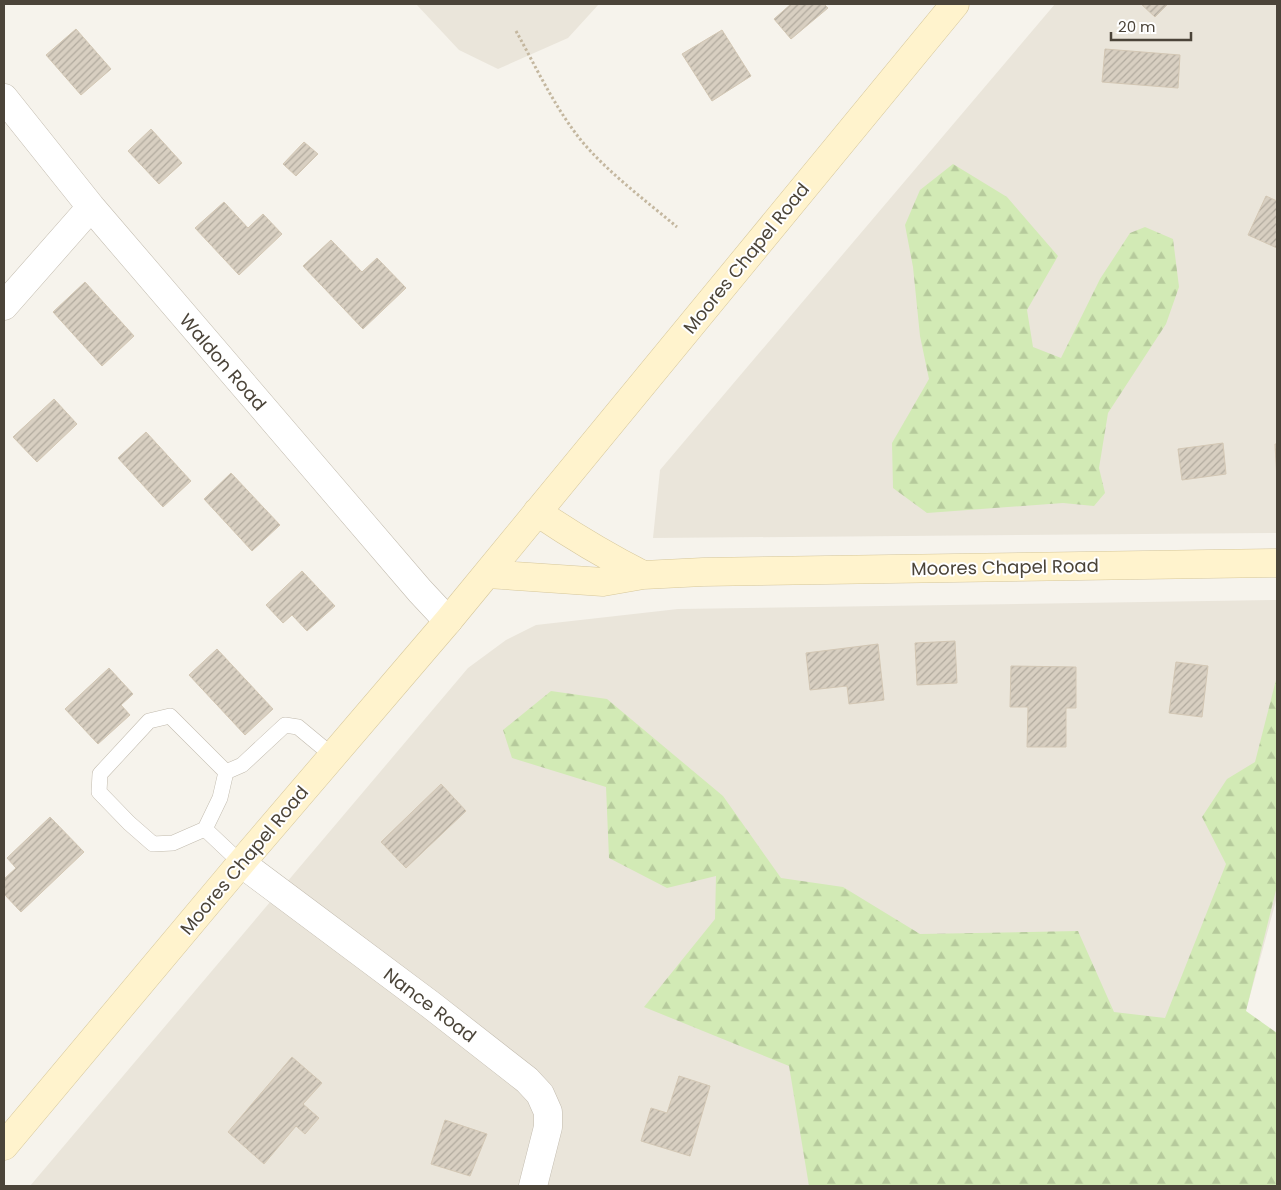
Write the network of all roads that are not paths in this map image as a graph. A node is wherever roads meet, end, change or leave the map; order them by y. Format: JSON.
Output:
{"nodes":[{"id":1,"x":955,"y":4,"type":"edge"},
{"id":2,"x":4,"y":98,"type":"edge"},
{"id":3,"x":91,"y":207,"type":"junction"},
{"id":4,"x":4,"y":306,"type":"edge"},
{"id":5,"x":537,"y":512,"type":"junction"},
{"id":6,"x":1277,"y":563,"type":"edge"},
{"id":7,"x":487,"y":574,"type":"junction"},
{"id":8,"x":643,"y":575,"type":"junction"},
{"id":9,"x":448,"y":621,"type":"junction"},
{"id":10,"x":333,"y":756,"type":"junction"},
{"id":11,"x":226,"y":772,"type":"junction"},
{"id":12,"x":204,"y":829,"type":"junction"},
{"id":13,"x":241,"y":862,"type":"junction"},
{"id":14,"x":4,"y":1146,"type":"edge"},
{"id":15,"x":533,"y":1186,"type":"edge"}],
"edges":[{"from":1,"to":5,"type":"main road","name":"Moores Chapel Road"},
{"from":2,"to":3,"type":"street","name":"Waldon Road"},
{"from":3,"to":4,"type":"street"},
{"from":3,"to":9,"type":"street","name":"Waldon Road"},
{"from":5,"to":7,"type":"main road","name":"Moores Chapel Road"},
{"from":5,"to":8,"type":"main road"},
{"from":6,"to":8,"type":"main road","name":"Moores Chapel Road"},
{"from":7,"to":8,"type":"main road","name":"Moores Chapel Road"},
{"from":7,"to":9,"type":"main road","name":"Moores Chapel Road"},
{"from":9,"to":10,"type":"main road","name":"Moores Chapel Road"},
{"from":10,"to":11,"type":"lane"},
{"from":10,"to":13,"type":"main road","name":"Moores Chapel Road"},
{"from":11,"to":12,"type":"lane"},
{"from":11,"to":12,"type":"lane"},
{"from":12,"to":13,"type":"lane"},
{"from":13,"to":14,"type":"main road","name":"Moores Chapel Road"},
{"from":13,"to":15,"type":"street","name":"Nance Road"}]}
